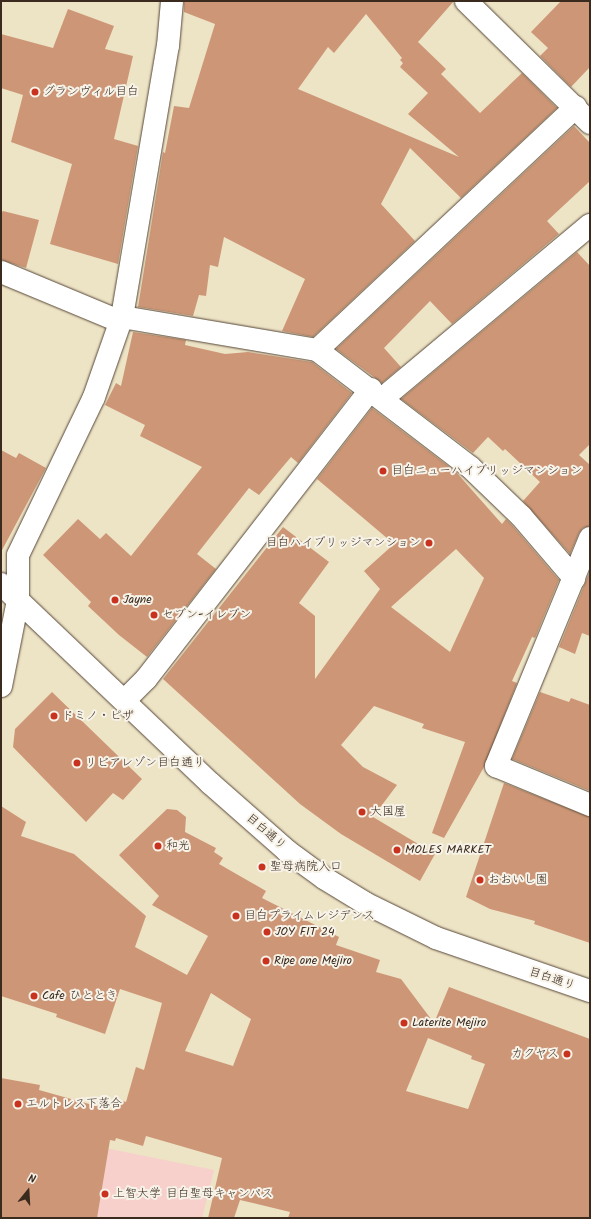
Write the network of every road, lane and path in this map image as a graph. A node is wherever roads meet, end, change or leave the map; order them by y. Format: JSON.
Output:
{"nodes":[{"id":1,"x":172,"y":1,"type":"edge"},
{"id":2,"x":466,"y":1,"type":"edge"},
{"id":3,"x":583,"y":110,"type":"edge"},
{"id":4,"x":590,"y":225,"type":"edge"},
{"id":5,"x":1,"y":272,"type":"edge"},
{"id":6,"x":121,"y":319,"type":"junction"},
{"id":7,"x":317,"y":350,"type":"junction"},
{"id":8,"x":377,"y":394,"type":"junction"},
{"id":9,"x":590,"y":538,"type":"edge"},
{"id":10,"x":574,"y":578,"type":"junction"},
{"id":11,"x":1,"y":584,"type":"edge"},
{"id":12,"x":18,"y":600,"type":"junction"},
{"id":13,"x":1,"y":686,"type":"edge"},
{"id":14,"x":125,"y":700,"type":"junction"},
{"id":15,"x":590,"y":805,"type":"edge"},
{"id":16,"x":590,"y":991,"type":"edge"}],
"edges":[{"from":1,"to":6,"type":"street"},
{"from":2,"to":3,"type":"street"},
{"from":3,"to":7,"type":"street"},
{"from":4,"to":8,"type":"street"},
{"from":5,"to":6,"type":"street"},
{"from":6,"to":7,"type":"street"},
{"from":6,"to":12,"type":"street"},
{"from":7,"to":8,"type":"street"},
{"from":8,"to":10,"type":"street"},
{"from":8,"to":14,"type":"street"},
{"from":9,"to":10,"type":"street"},
{"from":10,"to":15,"type":"street"},
{"from":11,"to":12,"type":"street","name":"目白通り"},
{"from":12,"to":13,"type":"street"},
{"from":12,"to":14,"type":"street","name":"目白通り"},
{"from":14,"to":16,"type":"street","name":"目白通り"}]}
